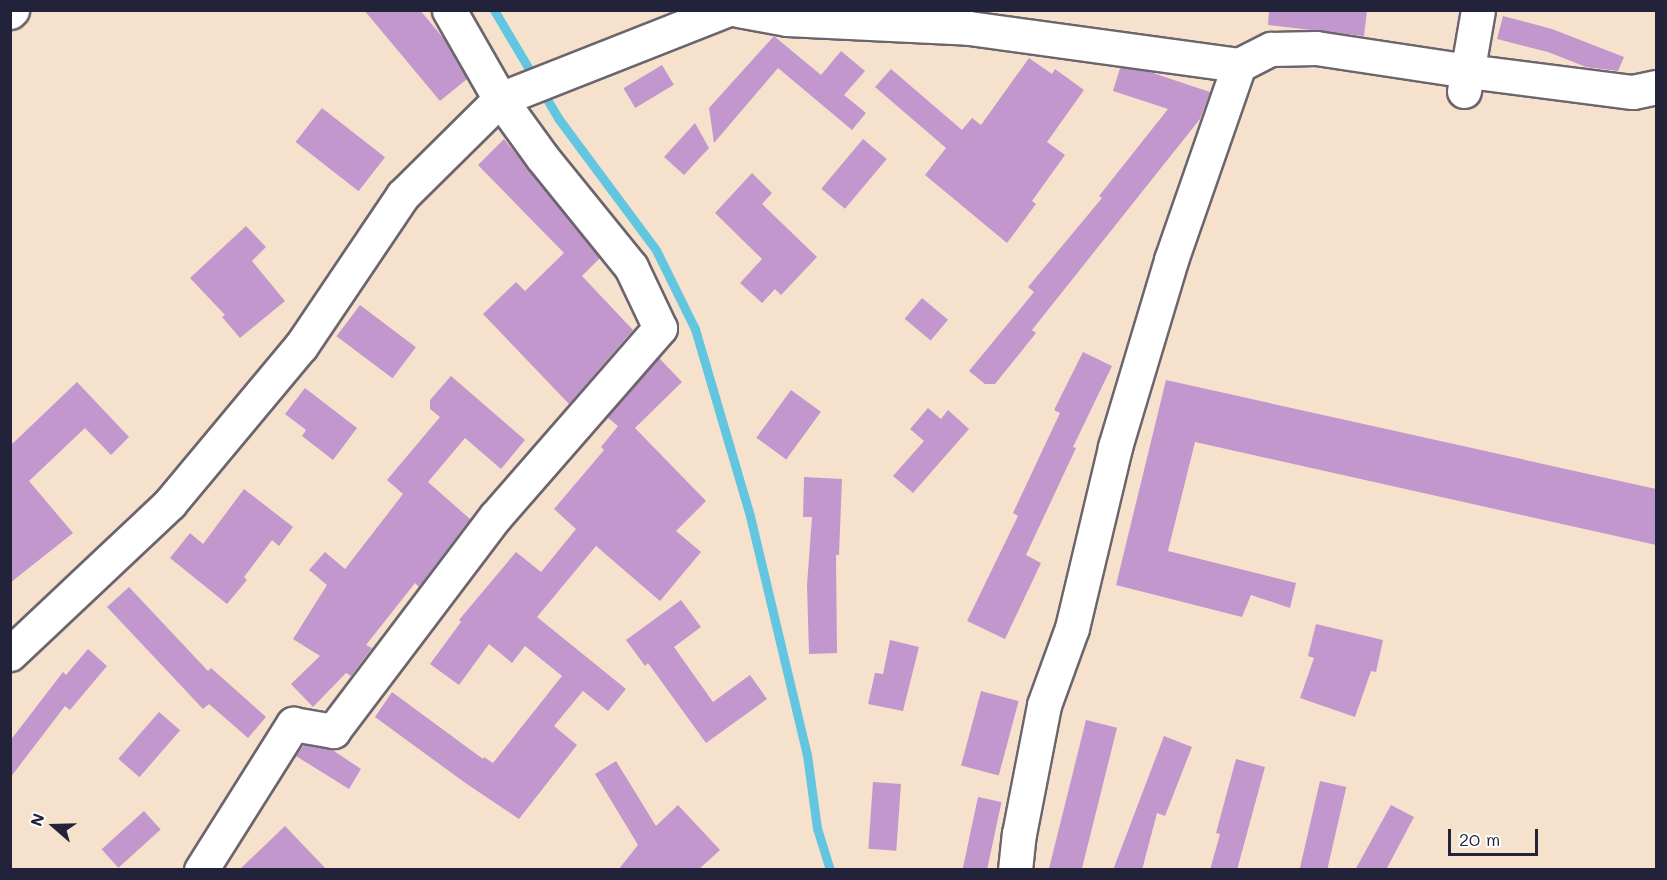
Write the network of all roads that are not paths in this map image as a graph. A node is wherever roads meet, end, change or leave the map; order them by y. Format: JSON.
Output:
{"nodes":[{"id":1,"x":449,"y":10,"type":"edge"},
{"id":2,"x":726,"y":10,"type":"edge"},
{"id":3,"x":738,"y":10,"type":"edge"},
{"id":4,"x":1478,"y":10,"type":"edge"},
{"id":5,"x":971,"y":19,"type":"edge"},
{"id":6,"x":1239,"y":65,"type":"junction"},
{"id":7,"x":1466,"y":81,"type":"junction"},
{"id":8,"x":1656,"y":87,"type":"edge"},
{"id":9,"x":500,"y":99,"type":"junction"},
{"id":10,"x":10,"y":654,"type":"edge"},
{"id":11,"x":201,"y":870,"type":"edge"},
{"id":12,"x":1015,"y":870,"type":"edge"}],
"edges":[{"from":1,"to":9,"type":"street"},
{"from":2,"to":9,"type":"street"},
{"from":3,"to":5,"type":"street"},
{"from":4,"to":7,"type":"street"},
{"from":5,"to":6,"type":"street"},
{"from":6,"to":7,"type":"street"},
{"from":6,"to":12,"type":"street"},
{"from":7,"to":8,"type":"street"},
{"from":9,"to":10,"type":"street"},
{"from":9,"to":11,"type":"street"}]}
